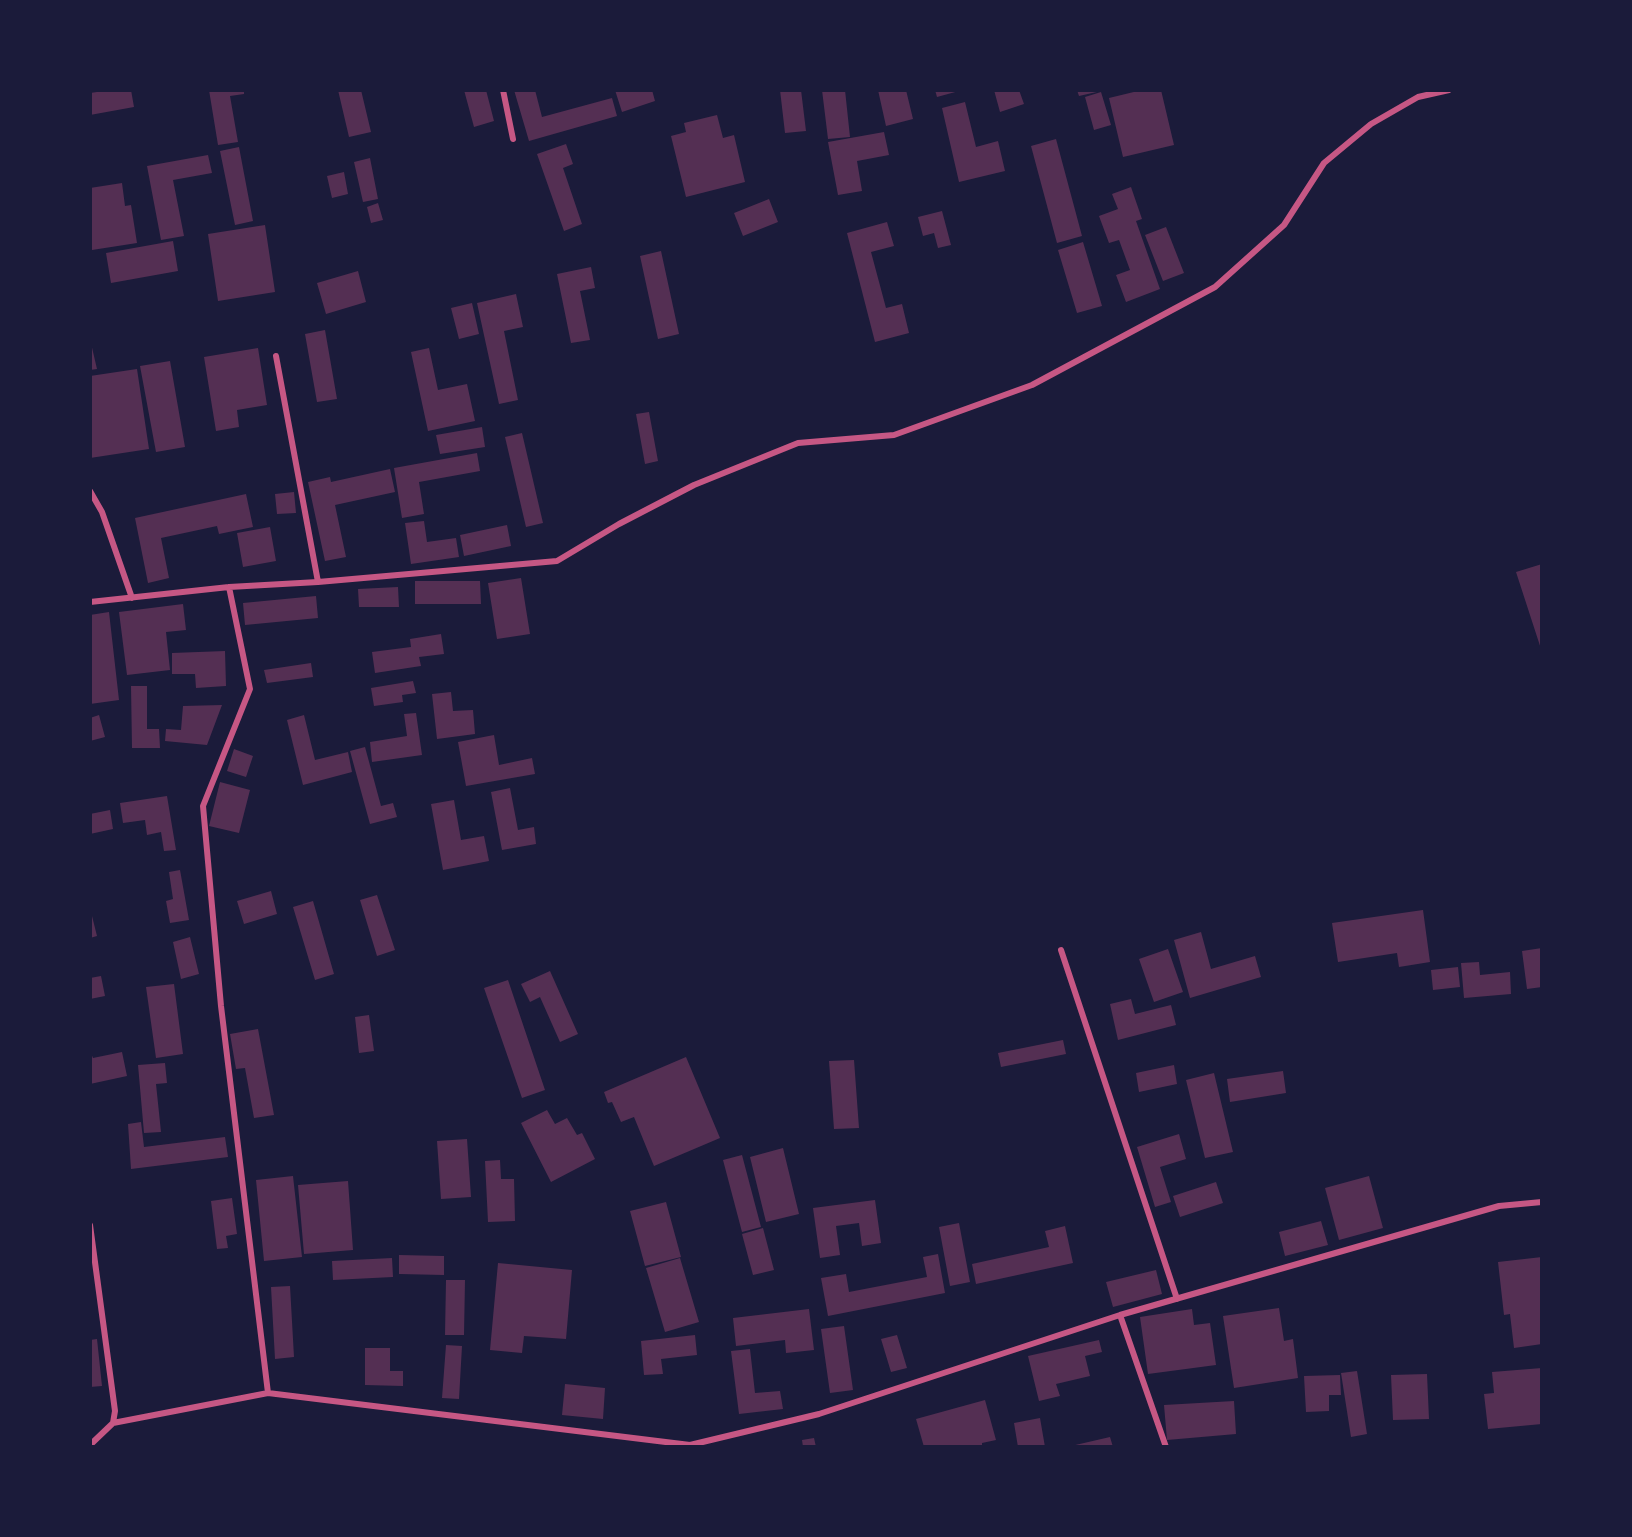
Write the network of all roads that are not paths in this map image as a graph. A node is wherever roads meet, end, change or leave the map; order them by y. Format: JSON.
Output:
{"nodes":[{"id":1,"x":503,"y":90,"type":"edge"},
{"id":2,"x":1449,"y":90,"type":"edge"},
{"id":3,"x":513,"y":139,"type":"dead end"},
{"id":4,"x":276,"y":356,"type":"dead end"},
{"id":5,"x":90,"y":491,"type":"edge"},
{"id":6,"x":318,"y":582,"type":"junction"},
{"id":7,"x":229,"y":587,"type":"junction"},
{"id":8,"x":132,"y":598,"type":"junction"},
{"id":9,"x":90,"y":602,"type":"edge"},
{"id":10,"x":1061,"y":950,"type":"dead end"},
{"id":11,"x":1542,"y":1202,"type":"edge"},
{"id":12,"x":90,"y":1225,"type":"edge"},
{"id":13,"x":1177,"y":1299,"type":"junction"},
{"id":14,"x":1120,"y":1316,"type":"junction"},
{"id":15,"x":268,"y":1393,"type":"junction"},
{"id":16,"x":113,"y":1423,"type":"junction"},
{"id":17,"x":90,"y":1445,"type":"edge"},
{"id":18,"x":1167,"y":1447,"type":"edge"}],
"edges":[{"from":1,"to":3,"type":"street"},
{"from":2,"to":6,"type":"street"},
{"from":4,"to":6,"type":"street"},
{"from":5,"to":8,"type":"street"},
{"from":6,"to":7,"type":"street"},
{"from":7,"to":8,"type":"street"},
{"from":7,"to":15,"type":"street"},
{"from":8,"to":9,"type":"street"},
{"from":10,"to":13,"type":"street"},
{"from":11,"to":13,"type":"street"},
{"from":12,"to":16,"type":"street"},
{"from":13,"to":14,"type":"street"},
{"from":14,"to":15,"type":"street"},
{"from":14,"to":18,"type":"street"},
{"from":15,"to":16,"type":"street"},
{"from":16,"to":17,"type":"street"}]}
